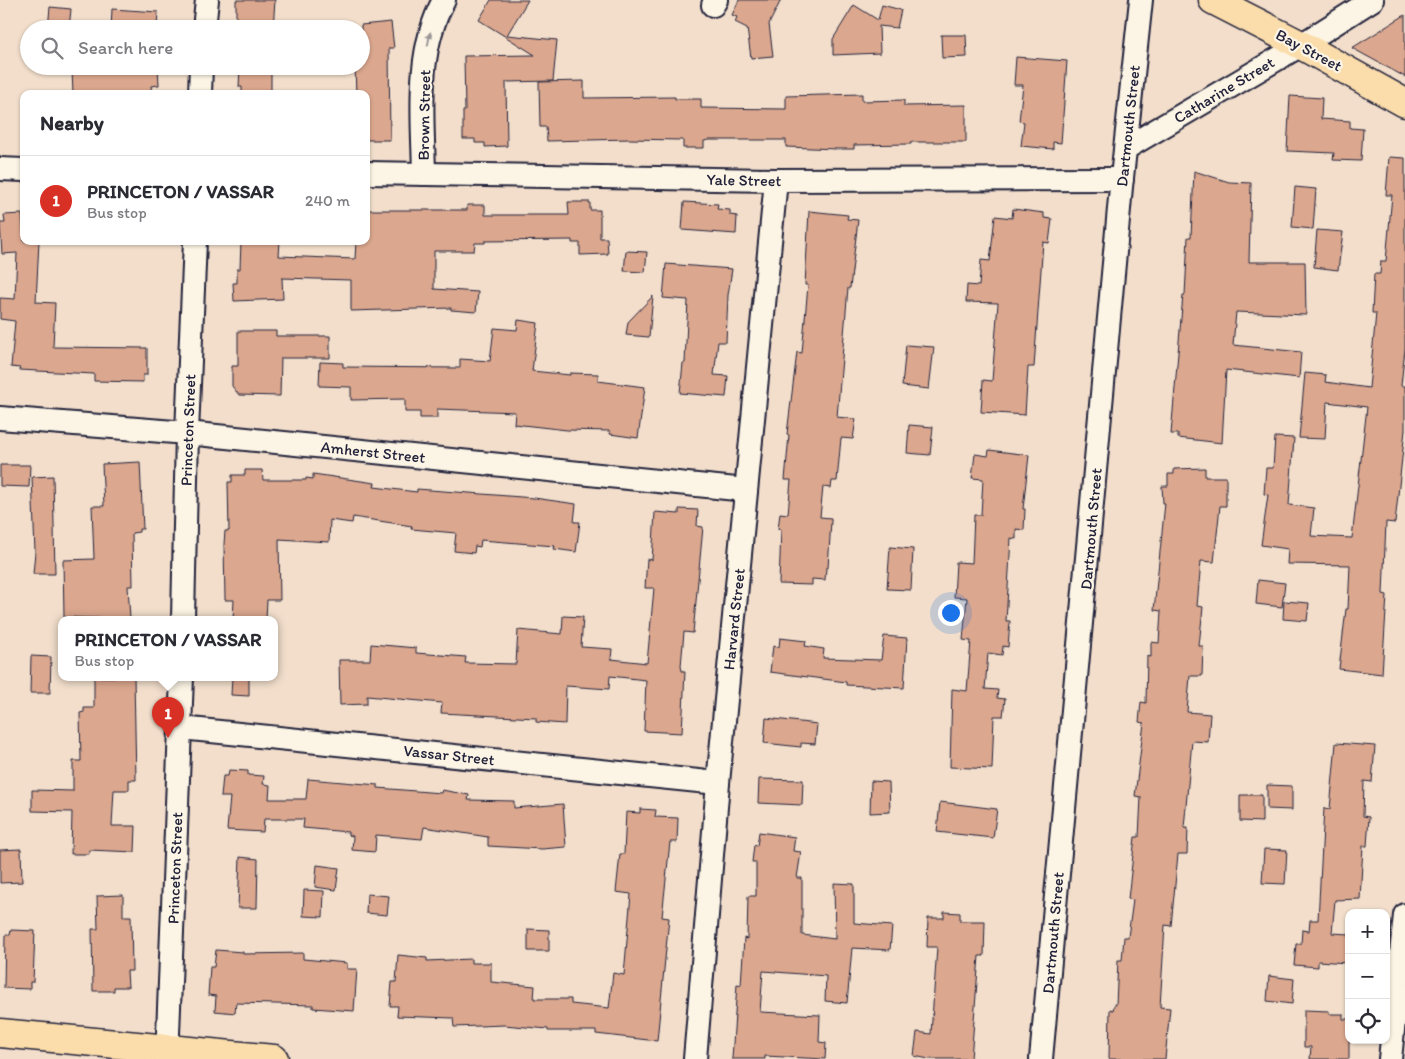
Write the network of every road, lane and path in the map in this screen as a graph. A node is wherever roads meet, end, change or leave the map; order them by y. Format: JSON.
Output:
{"nodes":[{"id":1,"x":207,"y":0,"type":"edge"},
{"id":2,"x":444,"y":0,"type":"edge"},
{"id":3,"x":1141,"y":0,"type":"edge"},
{"id":4,"x":1213,"y":0,"type":"edge"},
{"id":5,"x":1372,"y":0,"type":"edge"},
{"id":6,"x":205,"y":20,"type":"edge"},
{"id":7,"x":1301,"y":45,"type":"junction"},
{"id":8,"x":201,"y":75,"type":"edge"},
{"id":9,"x":200,"y":90,"type":"edge"},
{"id":10,"x":1405,"y":103,"type":"edge"},
{"id":11,"x":1126,"y":148,"type":"junction"},
{"id":12,"x":0,"y":169,"type":"edge"},
{"id":13,"x":20,"y":170,"type":"edge"},
{"id":14,"x":370,"y":173,"type":"edge"},
{"id":15,"x":424,"y":174,"type":"junction"},
{"id":16,"x":776,"y":180,"type":"junction"},
{"id":17,"x":1122,"y":180,"type":"junction"},
{"id":18,"x":195,"y":245,"type":"edge"},
{"id":19,"x":0,"y":418,"type":"edge"},
{"id":20,"x":187,"y":433,"type":"junction"},
{"id":21,"x":746,"y":490,"type":"junction"},
{"id":22,"x":183,"y":616,"type":"edge"},
{"id":23,"x":182,"y":681,"type":"edge"},
{"id":24,"x":181,"y":728,"type":"junction"},
{"id":25,"x":718,"y":783,"type":"junction"},
{"id":26,"x":1405,"y":915,"type":"edge"},
{"id":27,"x":0,"y":1033,"type":"edge"},
{"id":28,"x":167,"y":1054,"type":"edge"},
{"id":29,"x":274,"y":1059,"type":"edge"},
{"id":30,"x":696,"y":1059,"type":"edge"},
{"id":31,"x":1041,"y":1059,"type":"edge"},
{"id":32,"x":1390,"y":1059,"type":"edge"}],
"edges":[{"from":1,"to":6,"type":"street"},
{"from":15,"to":2,"type":"street","name":"Brown Street","one_way":true},
{"from":3,"to":11,"type":"street","name":"Dartmouth Street"},
{"from":4,"to":7,"type":"main road","name":"Bay Street"},
{"from":5,"to":7,"type":"street","name":"Catharine Street"},
{"from":7,"to":10,"type":"main road","name":"Bay Street"},
{"from":7,"to":11,"type":"street","name":"Catharine Street"},
{"from":8,"to":9,"type":"street"},
{"from":11,"to":17,"type":"street","name":"Dartmouth Street"},
{"from":12,"to":13,"type":"street"},
{"from":14,"to":15,"type":"street","name":"Yale Street"},
{"from":15,"to":16,"type":"street","name":"Yale Street"},
{"from":16,"to":17,"type":"street","name":"Yale Street"},
{"from":16,"to":21,"type":"street","name":"Harvard Street"},
{"from":17,"to":31,"type":"street","name":"Dartmouth Street"},
{"from":18,"to":20,"type":"street","name":"Princeton Street"},
{"from":19,"to":20,"type":"street","name":"Amherst Street"},
{"from":20,"to":21,"type":"street","name":"Amherst Street"},
{"from":20,"to":22,"type":"street","name":"Princeton Street"},
{"from":21,"to":25,"type":"street","name":"Harvard Street"},
{"from":23,"to":24,"type":"street","name":"Princeton Street"},
{"from":24,"to":25,"type":"street","name":"Vassar Street"},
{"from":24,"to":28,"type":"street","name":"Princeton Street"},
{"from":25,"to":30,"type":"street","name":"Harvard Street"},
{"from":26,"to":32,"type":"street"},
{"from":27,"to":28,"type":"main road"},
{"from":28,"to":29,"type":"main road"}]}
